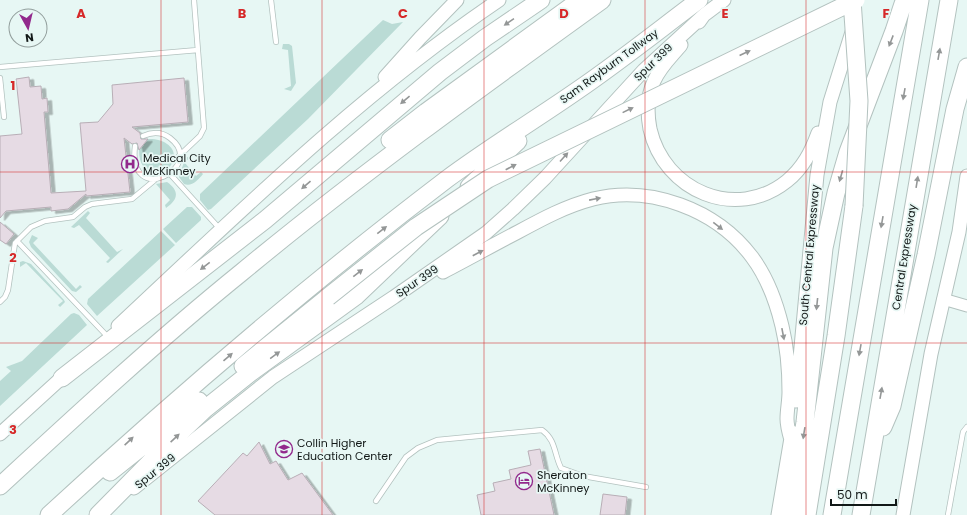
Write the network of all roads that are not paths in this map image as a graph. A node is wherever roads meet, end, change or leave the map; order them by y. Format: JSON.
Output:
{"nodes":[{"id":1,"x":194,"y":0,"type":"edge"},
{"id":2,"x":271,"y":0,"type":"edge"},
{"id":3,"x":457,"y":0,"type":"edge"},
{"id":4,"x":499,"y":0,"type":"edge"},
{"id":5,"x":541,"y":0,"type":"edge"},
{"id":6,"x":580,"y":0,"type":"edge"},
{"id":7,"x":602,"y":0,"type":"edge"},
{"id":8,"x":724,"y":0,"type":"edge"},
{"id":9,"x":852,"y":0,"type":"edge"},
{"id":10,"x":856,"y":0,"type":"edge"},
{"id":11,"x":862,"y":0,"type":"edge"},
{"id":12,"x":907,"y":0,"type":"edge"},
{"id":13,"x":920,"y":0,"type":"edge"},
{"id":14,"x":949,"y":0,"type":"edge"},
{"id":15,"x":701,"y":7,"type":"edge"},
{"id":16,"x":276,"y":42,"type":"dead end"},
{"id":17,"x":198,"y":50,"type":"junction"},
{"id":18,"x":967,"y":66,"type":"edge"},
{"id":19,"x":0,"y":67,"type":"edge"},
{"id":20,"x":0,"y":78,"type":"edge"},
{"id":21,"x":579,"y":90,"type":"junction"},
{"id":22,"x":830,"y":102,"type":"junction"},
{"id":23,"x":351,"y":114,"type":"junction"},
{"id":24,"x":4,"y":117,"type":"dead end"},
{"id":25,"x":143,"y":136,"type":"dead end"},
{"id":26,"x":135,"y":146,"type":"dead end"},
{"id":27,"x":179,"y":156,"type":"junction"},
{"id":28,"x":170,"y":174,"type":"junction"},
{"id":29,"x":967,"y":176,"type":"edge"},
{"id":30,"x":156,"y":179,"type":"junction"},
{"id":31,"x":967,"y":214,"type":"edge"},
{"id":32,"x":221,"y":230,"type":"junction"},
{"id":33,"x":959,"y":232,"type":"junction"},
{"id":34,"x":17,"y":241,"type":"junction"},
{"id":35,"x":241,"y":272,"type":"junction"},
{"id":36,"x":394,"y":297,"type":"junction"},
{"id":37,"x":943,"y":299,"type":"junction"},
{"id":38,"x":0,"y":302,"type":"edge"},
{"id":39,"x":967,"y":306,"type":"edge"},
{"id":40,"x":107,"y":336,"type":"junction"},
{"id":41,"x":62,"y":378,"type":"junction"},
{"id":42,"x":967,"y":427,"type":"edge"},
{"id":43,"x":0,"y":434,"type":"edge"},
{"id":44,"x":791,"y":440,"type":"junction"},
{"id":45,"x":870,"y":459,"type":"junction"},
{"id":46,"x":0,"y":486,"type":"edge"},
{"id":47,"x":646,"y":487,"type":"dead end"},
{"id":48,"x":376,"y":501,"type":"dead end"},
{"id":49,"x":49,"y":515,"type":"edge"},
{"id":50,"x":57,"y":515,"type":"edge"},
{"id":51,"x":99,"y":515,"type":"edge"},
{"id":52,"x":778,"y":515,"type":"edge"},
{"id":53,"x":791,"y":515,"type":"edge"},
{"id":54,"x":807,"y":515,"type":"edge"},
{"id":55,"x":832,"y":515,"type":"edge"},
{"id":56,"x":861,"y":515,"type":"edge"},
{"id":57,"x":903,"y":515,"type":"edge"},
{"id":58,"x":948,"y":515,"type":"edge"}],
"edges":[{"from":1,"to":17,"type":"lane"},
{"from":2,"to":16,"type":"lane"},
{"from":3,"to":23,"type":"main road"},
{"from":4,"to":23,"type":"main road"},
{"from":5,"to":41,"type":"highway","one_way":true},
{"from":6,"to":35,"type":"highway"},
{"from":7,"to":35,"type":"highway"},
{"from":8,"to":15,"type":"main road"},
{"from":9,"to":54,"type":"highway","bridge":true},
{"from":50,"to":10,"type":"highway","one_way":true,"bridge":true},
{"from":11,"to":22,"type":"main road","name":"South Central Expressway"},
{"from":12,"to":53,"type":"highway","one_way":true},
{"from":13,"to":55,"type":"highway","one_way":true},
{"from":45,"to":14,"type":"highway","name":"Central Expressway","one_way":true},
{"from":15,"to":21,"type":"highway","name":"Sam Rayburn Tollway"},
{"from":15,"to":22,"type":"main road"},
{"from":36,"to":15,"type":"main road","name":"Spur 399","one_way":true},
{"from":17,"to":19,"type":"lane"},
{"from":17,"to":27,"type":"lane"},
{"from":18,"to":45,"type":"highway"},
{"from":20,"to":24,"type":"lane"},
{"from":49,"to":21,"type":"highway","name":"Sam Rayburn Tollway","one_way":true},
{"from":51,"to":21,"type":"highway","one_way":true},
{"from":22,"to":44,"type":"main road","name":"South Central Expressway"},
{"from":23,"to":32,"type":"main road"},
{"from":25,"to":27,"type":"lane"},
{"from":26,"to":30,"type":"lane"},
{"from":27,"to":28,"type":"lane"},
{"from":28,"to":30,"type":"lane"},
{"from":28,"to":32,"type":"lane"},
{"from":29,"to":33,"type":"main road"},
{"from":30,"to":34,"type":"lane"},
{"from":31,"to":33,"type":"main road"},
{"from":32,"to":40,"type":"main road"},
{"from":33,"to":37,"type":"main road"},
{"from":34,"to":38,"type":"lane"},
{"from":34,"to":40,"type":"lane"},
{"from":35,"to":46,"type":"highway"},
{"from":36,"to":44,"type":"main road","one_way":true},
{"from":36,"to":51,"type":"main road","name":"Spur 399"},
{"from":37,"to":39,"type":"street"},
{"from":37,"to":57,"type":"main road"},
{"from":40,"to":41,"type":"main road"},
{"from":41,"to":43,"type":"main road"},
{"from":42,"to":58,"type":"lane"},
{"from":44,"to":52,"type":"main road","name":"South Central Expressway"},
{"from":45,"to":56,"type":"highway","name":"Central Expressway"},
{"from":47,"to":48,"type":"lane"}]}
